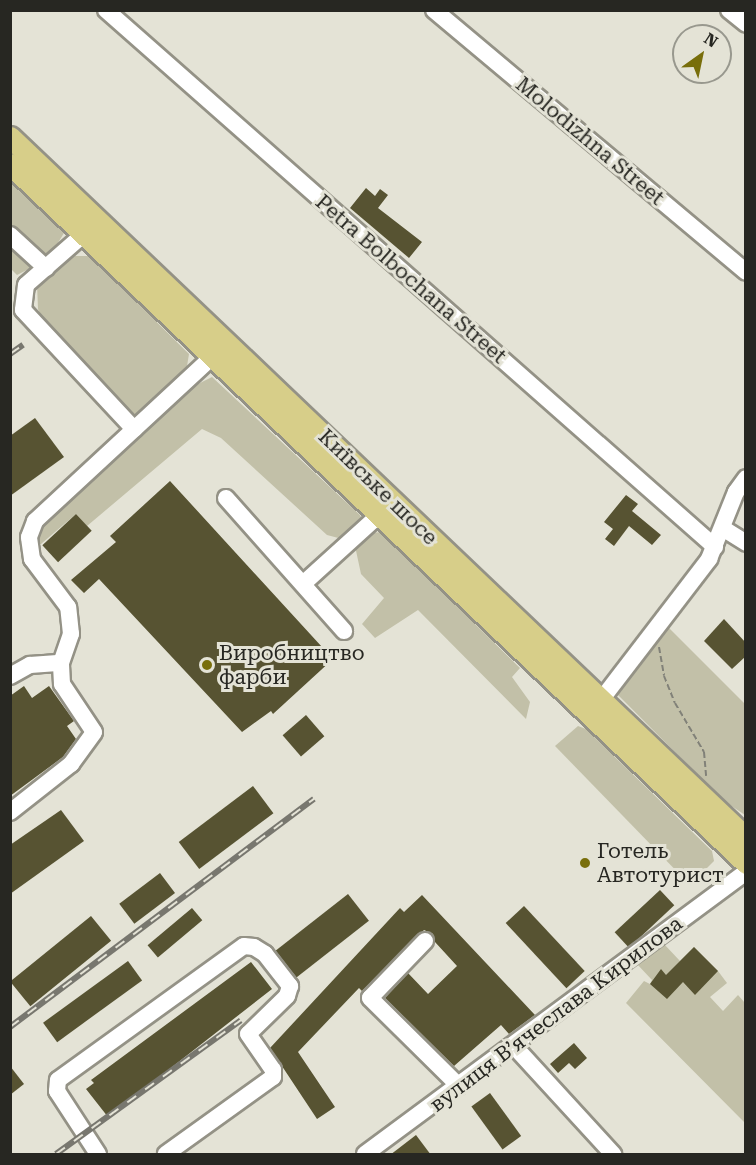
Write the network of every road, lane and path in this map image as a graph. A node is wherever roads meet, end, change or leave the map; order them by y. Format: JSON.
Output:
{"nodes":[{"id":1,"x":106,"y":10,"type":"edge"},
{"id":2,"x":434,"y":10,"type":"edge"},
{"id":3,"x":729,"y":10,"type":"edge"},
{"id":4,"x":746,"y":24,"type":"edge"},
{"id":5,"x":10,"y":137,"type":"edge"},
{"id":6,"x":10,"y":164,"type":"edge"},
{"id":7,"x":84,"y":234,"type":"junction"},
{"id":8,"x":10,"y":235,"type":"edge"},
{"id":9,"x":46,"y":268,"type":"junction"},
{"id":10,"x":746,"y":272,"type":"edge"},
{"id":11,"x":211,"y":358,"type":"junction"},
{"id":12,"x":134,"y":429,"type":"junction"},
{"id":13,"x":746,"y":478,"type":"edge"},
{"id":14,"x":226,"y":498,"type":"dead end"},
{"id":15,"x":378,"y":516,"type":"junction"},
{"id":16,"x":724,"y":529,"type":"junction"},
{"id":17,"x":746,"y":543,"type":"edge"},
{"id":18,"x":715,"y":547,"type":"junction"},
{"id":19,"x":304,"y":583,"type":"junction"},
{"id":20,"x":660,"y":626,"type":"junction"},
{"id":21,"x":344,"y":631,"type":"dead end"},
{"id":22,"x":61,"y":663,"type":"junction"},
{"id":23,"x":10,"y":676,"type":"edge"},
{"id":24,"x":601,"y":700,"type":"junction"},
{"id":25,"x":709,"y":802,"type":"junction"},
{"id":26,"x":10,"y":812,"type":"edge"},
{"id":27,"x":746,"y":838,"type":"edge"},
{"id":28,"x":746,"y":863,"type":"edge"},
{"id":29,"x":746,"y":872,"type":"edge"},
{"id":30,"x":425,"y":941,"type":"dead end"},
{"id":31,"x":514,"y":1046,"type":"junction"},
{"id":32,"x":459,"y":1086,"type":"junction"},
{"id":33,"x":98,"y":1155,"type":"edge"},
{"id":34,"x":166,"y":1155,"type":"edge"},
{"id":35,"x":365,"y":1155,"type":"edge"},
{"id":36,"x":613,"y":1155,"type":"edge"}],
"edges":[{"from":1,"to":18,"type":"street","name":"Petra Bolbochana Street"},
{"from":2,"to":10,"type":"street","name":"Molodizhna Street"},
{"from":3,"to":4,"type":"street"},
{"from":5,"to":24,"type":"main road","name":"Київське шосе"},
{"from":6,"to":7,"type":"main road"},
{"from":7,"to":9,"type":"street"},
{"from":7,"to":11,"type":"main road"},
{"from":8,"to":9,"type":"street"},
{"from":9,"to":12,"type":"street"},
{"from":11,"to":12,"type":"street"},
{"from":11,"to":15,"type":"main road"},
{"from":12,"to":22,"type":"street"},
{"from":13,"to":16,"type":"street"},
{"from":14,"to":19,"type":"street"},
{"from":15,"to":19,"type":"street"},
{"from":15,"to":28,"type":"main road"},
{"from":16,"to":17,"type":"street"},
{"from":16,"to":18,"type":"street"},
{"from":18,"to":20,"type":"street"},
{"from":19,"to":21,"type":"street"},
{"from":20,"to":24,"type":"street"},
{"from":20,"to":25,"type":"path"},
{"from":22,"to":23,"type":"street"},
{"from":22,"to":26,"type":"street"},
{"from":24,"to":25,"type":"main road","name":"Київське шосе"},
{"from":25,"to":27,"type":"main road","name":"Київське шосе"},
{"from":29,"to":31,"type":"street","name":"вулиця Вʼячеслава Кирилова"},
{"from":30,"to":32,"type":"street"},
{"from":31,"to":32,"type":"street","name":"вулиця Вʼячеслава Кирилова"},
{"from":31,"to":36,"type":"street"},
{"from":32,"to":35,"type":"street","name":"вулиця Вʼячеслава Кирилова"},
{"from":33,"to":34,"type":"street"}]}
